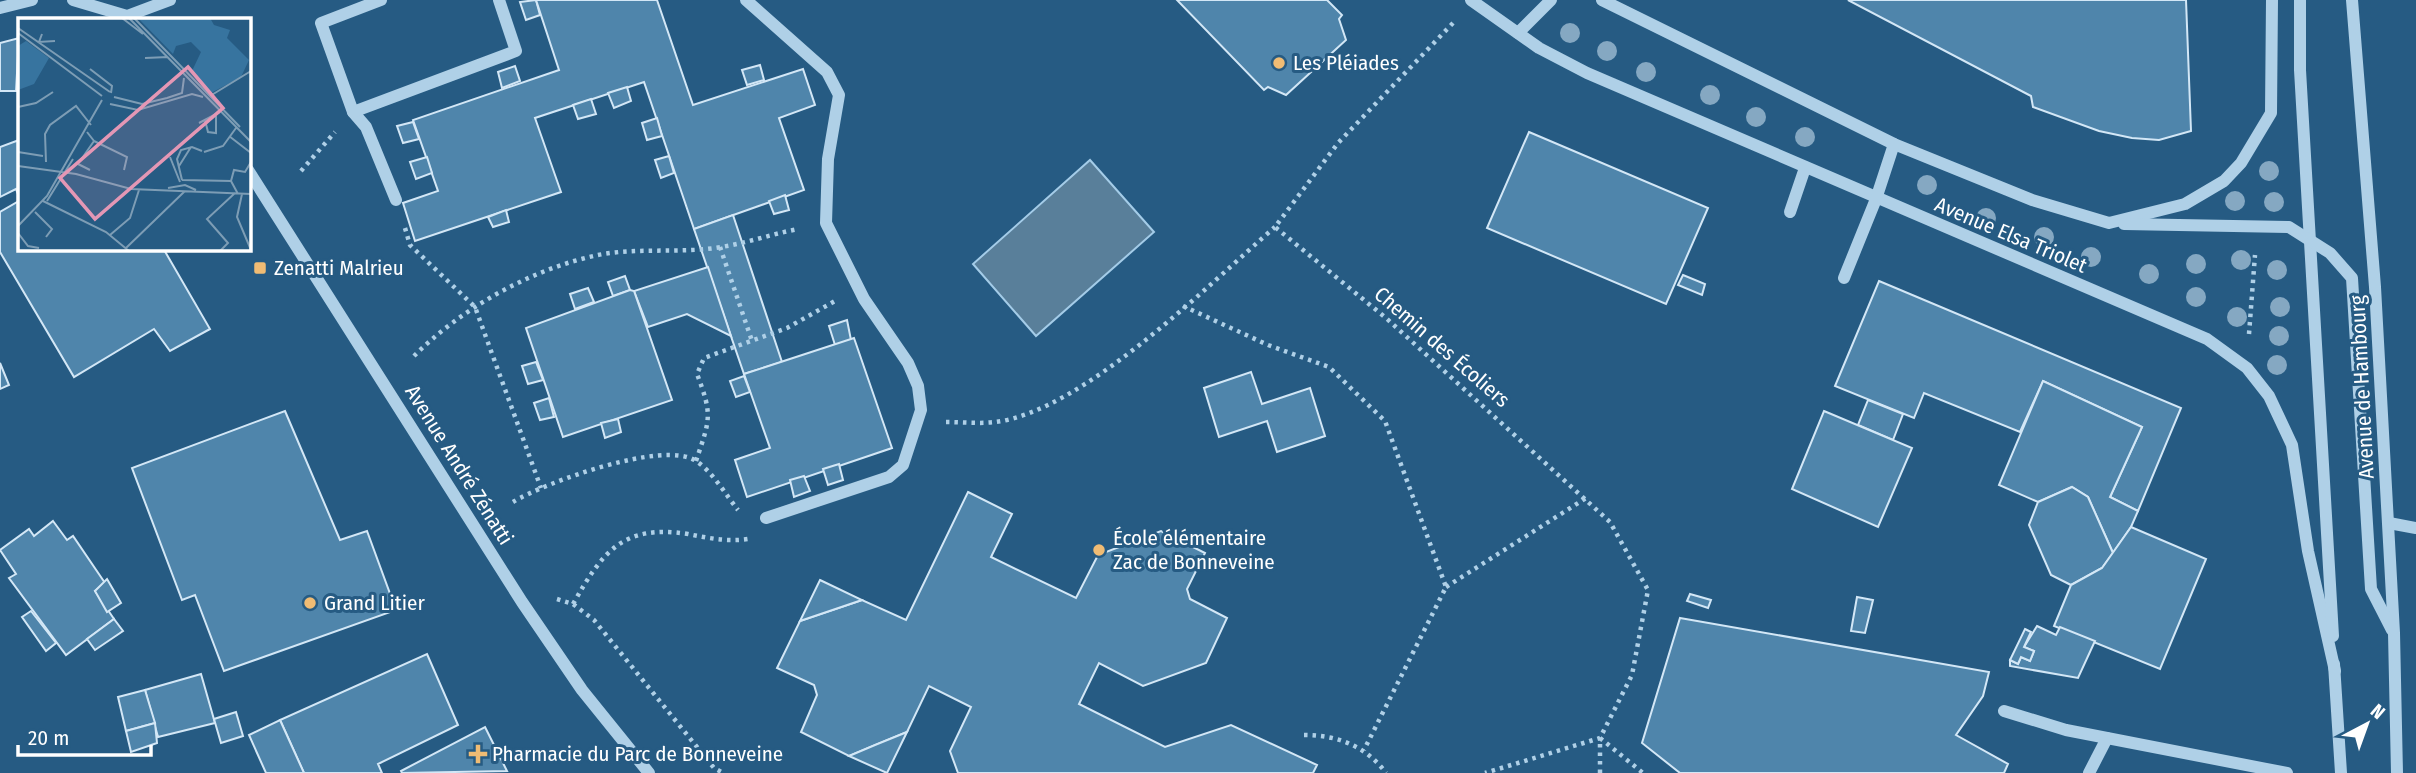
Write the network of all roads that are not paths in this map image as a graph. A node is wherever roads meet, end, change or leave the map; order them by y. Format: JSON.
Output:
{"nodes":[{"id":1,"x":33,"y":0,"type":"edge"},
{"id":2,"x":74,"y":0,"type":"edge"},
{"id":3,"x":112,"y":0,"type":"edge"},
{"id":4,"x":170,"y":0,"type":"edge"},
{"id":5,"x":382,"y":0,"type":"edge"},
{"id":6,"x":499,"y":0,"type":"edge"},
{"id":7,"x":746,"y":0,"type":"edge"},
{"id":8,"x":1471,"y":0,"type":"edge"},
{"id":9,"x":1551,"y":0,"type":"edge"},
{"id":10,"x":1602,"y":0,"type":"edge"},
{"id":11,"x":2272,"y":0,"type":"edge"},
{"id":12,"x":2300,"y":0,"type":"edge"},
{"id":13,"x":2352,"y":0,"type":"edge"},
{"id":14,"x":0,"y":8,"type":"edge"},
{"id":15,"x":128,"y":18,"type":"edge"},
{"id":16,"x":1518,"y":33,"type":"junction"},
{"id":17,"x":353,"y":112,"type":"junction"},
{"id":18,"x":1894,"y":144,"type":"junction"},
{"id":19,"x":1805,"y":168,"type":"junction"},
{"id":20,"x":250,"y":173,"type":"edge"},
{"id":21,"x":1876,"y":199,"type":"junction"},
{"id":22,"x":396,"y":200,"type":"road end"},
{"id":23,"x":1790,"y":212,"type":"dead end"},
{"id":24,"x":2109,"y":223,"type":"junction"},
{"id":25,"x":2309,"y":237,"type":"junction"},
{"id":26,"x":1844,"y":278,"type":"dead end"},
{"id":27,"x":766,"y":518,"type":"road end"},
{"id":28,"x":2389,"y":523,"type":"junction"},
{"id":29,"x":2416,"y":528,"type":"edge"},
{"id":30,"x":2394,"y":634,"type":"junction"},
{"id":31,"x":2334,"y":671,"type":"junction"},
{"id":32,"x":2004,"y":711,"type":"dead end"},
{"id":33,"x":2107,"y":738,"type":"junction"},
{"id":34,"x":649,"y":773,"type":"edge"},
{"id":35,"x":2089,"y":773,"type":"edge"},
{"id":36,"x":2287,"y":773,"type":"edge"},
{"id":37,"x":2342,"y":773,"type":"edge"},
{"id":38,"x":2397,"y":773,"type":"edge"}],
"edges":[{"from":1,"to":14,"type":"street"},
{"from":2,"to":15,"type":"street"},
{"from":3,"to":15,"type":"street"},
{"from":4,"to":15,"type":"street"},
{"from":5,"to":17,"type":"street"},
{"from":6,"to":17,"type":"street"},
{"from":7,"to":27,"type":"street"},
{"from":8,"to":16,"type":"street","name":"Avenue Elsa Triolet"},
{"from":9,"to":16,"type":"street"},
{"from":10,"to":18,"type":"street","name":"Avenue Elsa Triolet"},
{"from":11,"to":24,"type":"street"},
{"from":12,"to":25,"type":"street","name":"Avenue de Hambourg"},
{"from":13,"to":28,"type":"street","name":"Avenue de Hambourg"},
{"from":16,"to":19,"type":"street","name":"Avenue Elsa Triolet"},
{"from":17,"to":22,"type":"street"},
{"from":18,"to":21,"type":"street"},
{"from":18,"to":24,"type":"street","name":"Avenue Elsa Triolet"},
{"from":19,"to":21,"type":"street","name":"Avenue Elsa Triolet"},
{"from":19,"to":23,"type":"street"},
{"from":20,"to":34,"type":"street","name":"Avenue André Zénatti"},
{"from":21,"to":26,"type":"street"},
{"from":21,"to":31,"type":"street","name":"Avenue Elsa Triolet"},
{"from":24,"to":25,"type":"street","name":"Avenue Elsa Triolet"},
{"from":25,"to":30,"type":"street"},
{"from":25,"to":31,"type":"street","name":"Avenue de Hambourg"},
{"from":28,"to":29,"type":"street"},
{"from":28,"to":30,"type":"street","name":"Avenue de Hambourg"},
{"from":30,"to":38,"type":"street","name":"Avenue de Hambourg"},
{"from":31,"to":37,"type":"street","name":"Avenue de Hambourg"},
{"from":32,"to":33,"type":"street"},
{"from":33,"to":35,"type":"street"},
{"from":33,"to":36,"type":"street"}]}
